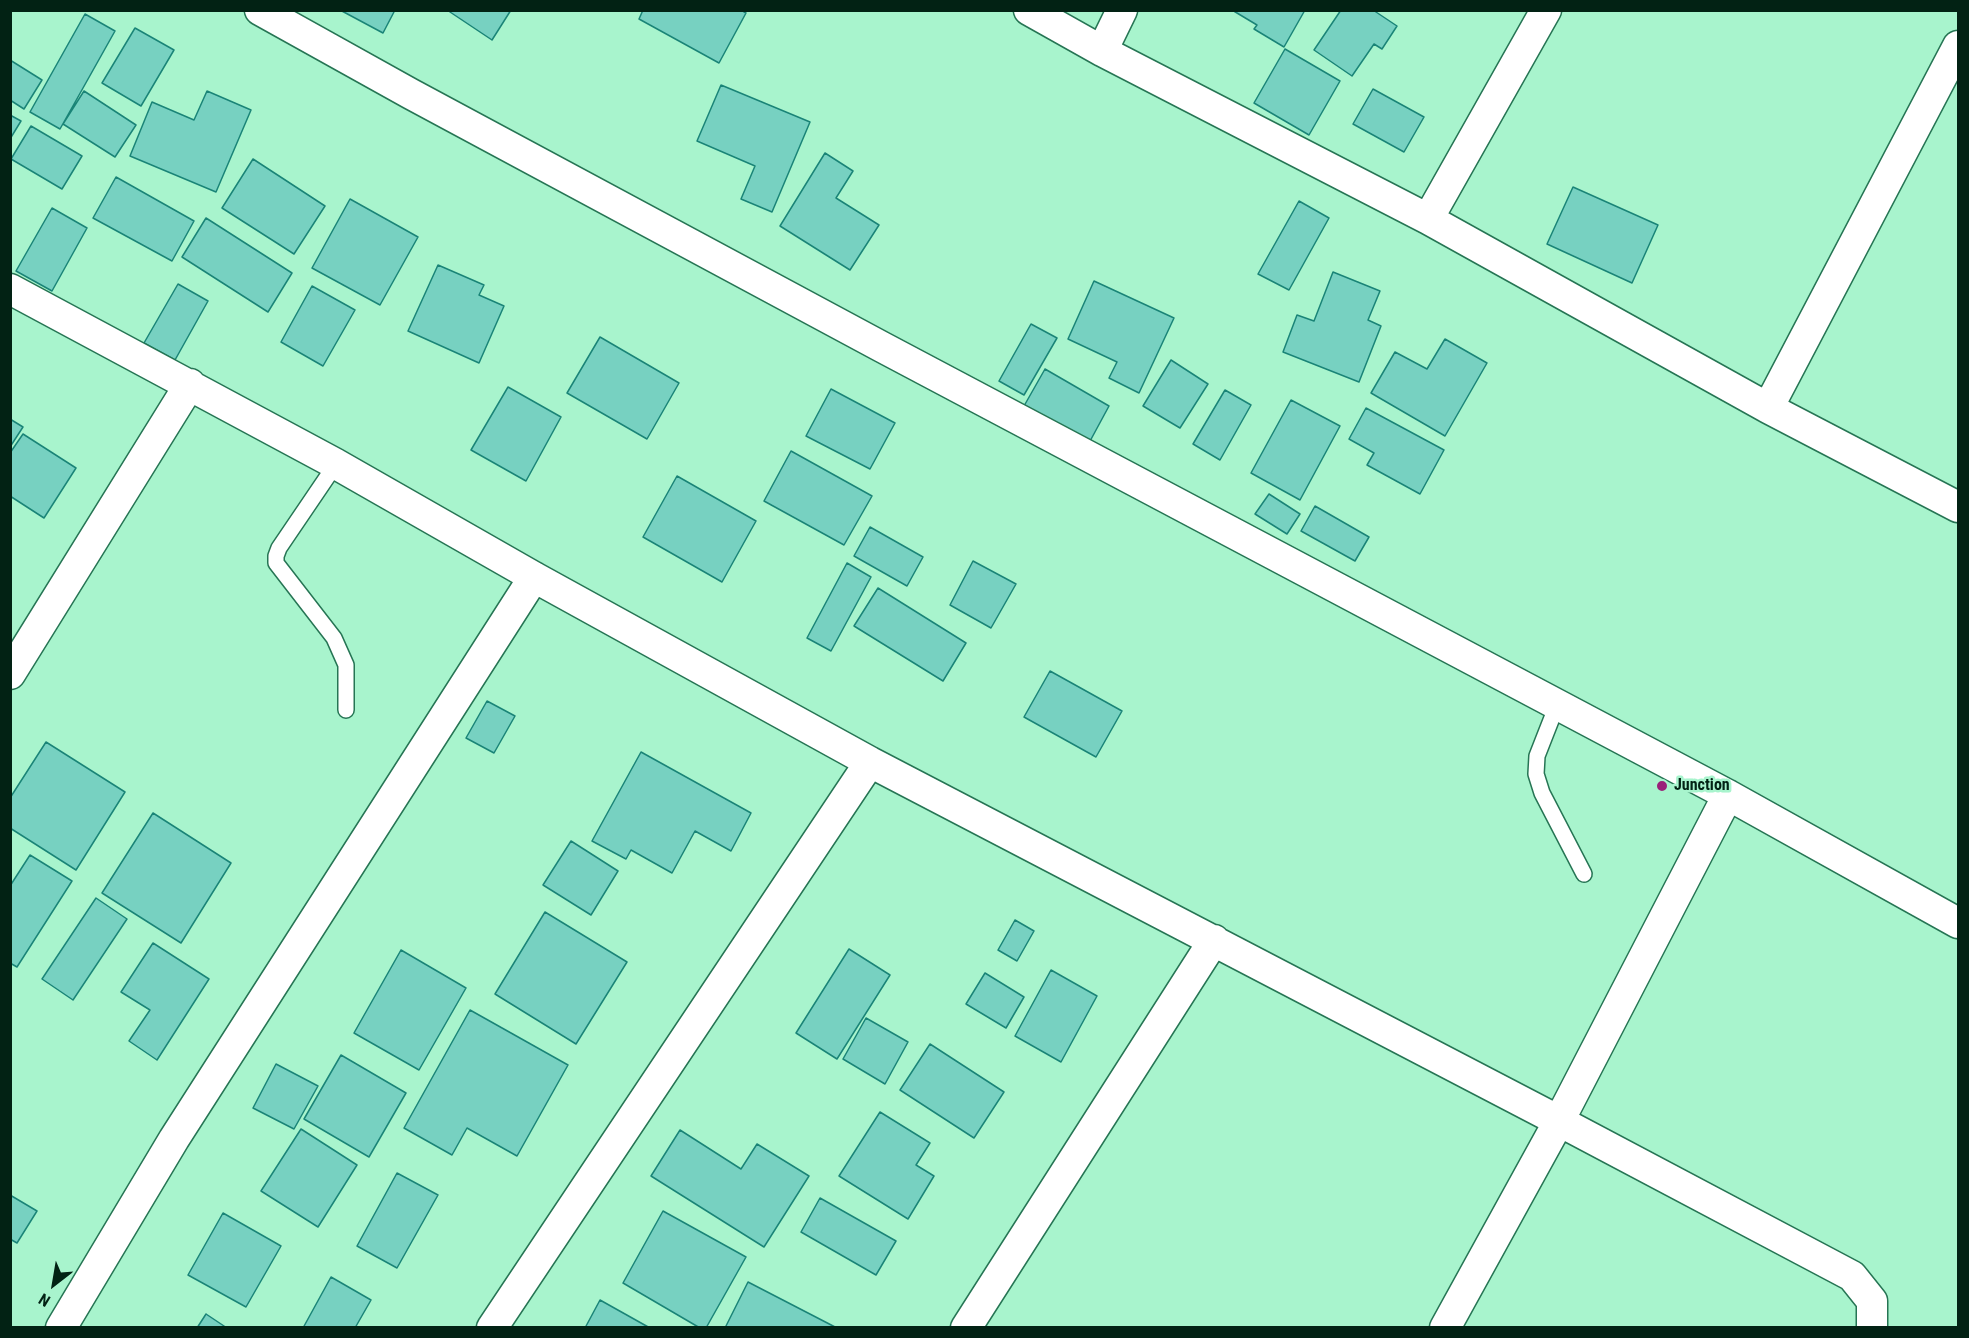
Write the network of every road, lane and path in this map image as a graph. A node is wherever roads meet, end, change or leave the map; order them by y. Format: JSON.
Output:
{"nodes":[{"id":1,"x":260,"y":10,"type":"edge"},
{"id":2,"x":1029,"y":10,"type":"edge"},
{"id":3,"x":1122,"y":10,"type":"edge"},
{"id":4,"x":1546,"y":10,"type":"edge"},
{"id":5,"x":1959,"y":46,"type":"edge"},
{"id":6,"x":1102,"y":51,"type":"junction"},
{"id":7,"x":1428,"y":219,"type":"junction"},
{"id":8,"x":10,"y":289,"type":"edge"},
{"id":9,"x":190,"y":384,"type":"junction"},
{"id":10,"x":1768,"y":408,"type":"junction"},
{"id":11,"x":336,"y":464,"type":"junction"},
{"id":12,"x":1959,"y":507,"type":"edge"},
{"id":13,"x":534,"y":577,"type":"junction"},
{"id":14,"x":10,"y":674,"type":"edge"},
{"id":15,"x":1557,"y":705,"type":"junction"},
{"id":16,"x":346,"y":711,"type":"dead end"},
{"id":17,"x":870,"y":762,"type":"junction"},
{"id":18,"x":1728,"y":795,"type":"junction"},
{"id":19,"x":1584,"y":874,"type":"dead end"},
{"id":20,"x":1959,"y":923,"type":"edge"},
{"id":21,"x":1214,"y":940,"type":"junction"},
{"id":22,"x":1559,"y":1120,"type":"junction"},
{"id":23,"x":61,"y":1328,"type":"edge"},
{"id":24,"x":492,"y":1328,"type":"edge"},
{"id":25,"x":966,"y":1328,"type":"edge"},
{"id":26,"x":1445,"y":1328,"type":"edge"},
{"id":27,"x":1872,"y":1328,"type":"edge"}],
"edges":[{"from":1,"to":15,"type":"street"},
{"from":2,"to":6,"type":"street"},
{"from":3,"to":6,"type":"street"},
{"from":4,"to":7,"type":"street"},
{"from":5,"to":10,"type":"street"},
{"from":6,"to":7,"type":"street"},
{"from":7,"to":10,"type":"street"},
{"from":8,"to":9,"type":"street"},
{"from":9,"to":11,"type":"street"},
{"from":9,"to":14,"type":"street"},
{"from":10,"to":12,"type":"street"},
{"from":11,"to":13,"type":"street"},
{"from":11,"to":16,"type":"lane"},
{"from":13,"to":17,"type":"street"},
{"from":13,"to":23,"type":"street"},
{"from":15,"to":18,"type":"street"},
{"from":15,"to":19,"type":"lane"},
{"from":17,"to":21,"type":"street"},
{"from":17,"to":24,"type":"street"},
{"from":18,"to":20,"type":"street"},
{"from":18,"to":22,"type":"street"},
{"from":21,"to":22,"type":"street"},
{"from":21,"to":25,"type":"street"},
{"from":22,"to":26,"type":"street"},
{"from":22,"to":27,"type":"street"}]}
